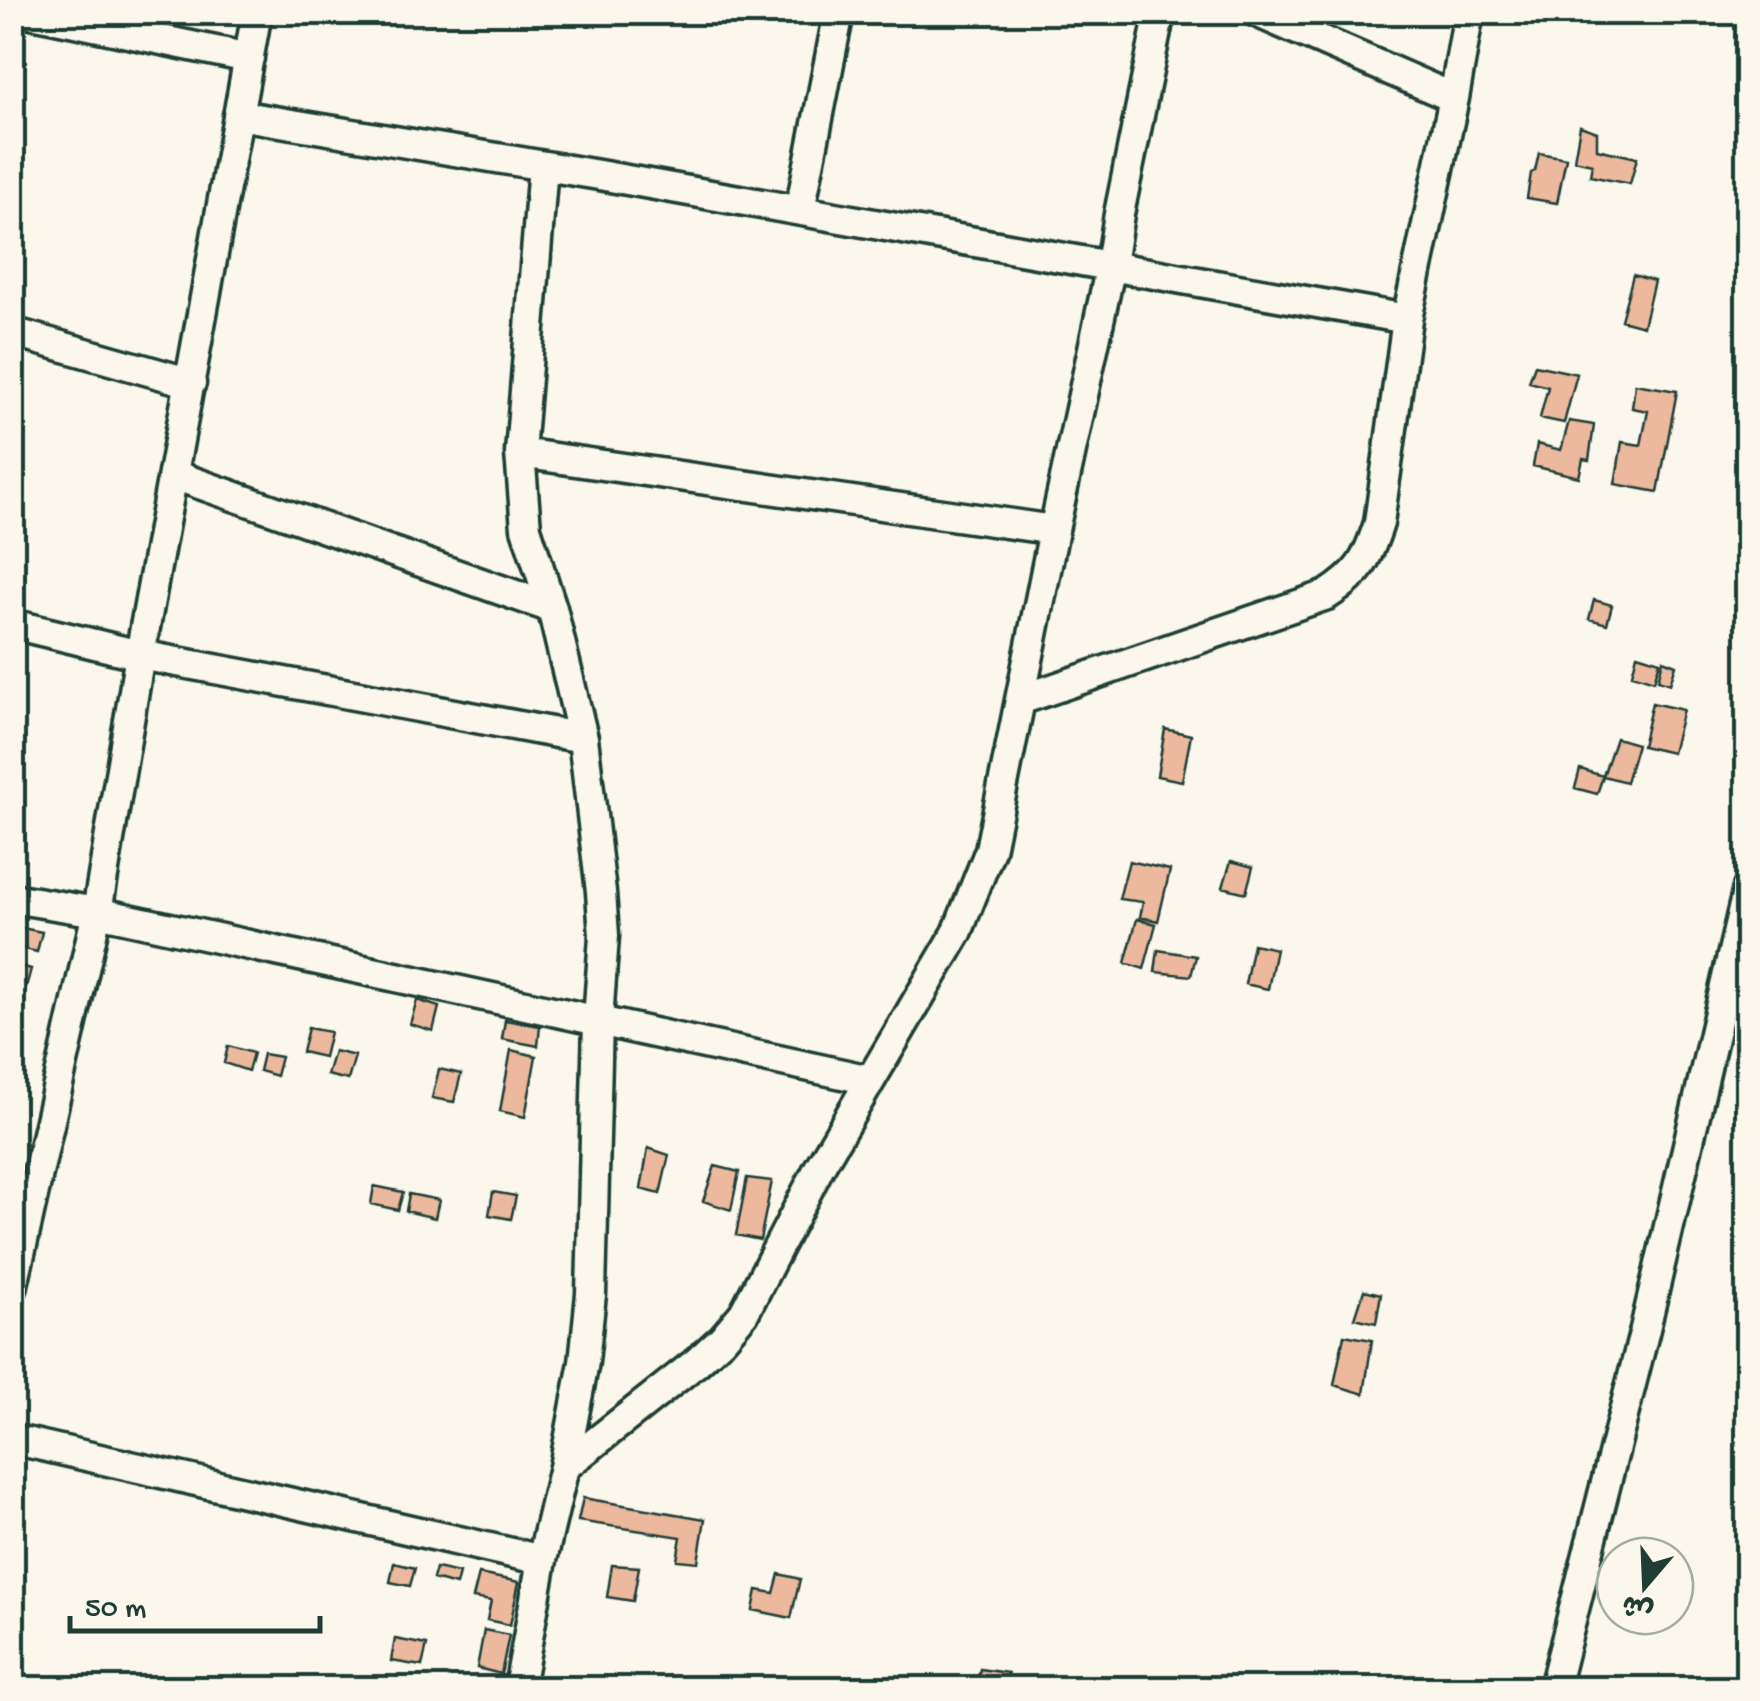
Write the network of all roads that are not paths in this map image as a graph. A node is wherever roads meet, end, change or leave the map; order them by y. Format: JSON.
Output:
{"nodes":[{"id":1,"x":27,"y":12,"type":"edge"},
{"id":2,"x":257,"y":12,"type":"edge"},
{"id":3,"x":840,"y":12,"type":"edge"},
{"id":4,"x":1160,"y":12,"type":"edge"},
{"id":5,"x":1256,"y":12,"type":"edge"},
{"id":6,"x":1469,"y":12,"type":"edge"},
{"id":7,"x":249,"y":58,"type":"junction"},
{"id":8,"x":1454,"y":98,"type":"junction"},
{"id":9,"x":238,"y":115,"type":"junction"},
{"id":10,"x":544,"y":166,"type":"junction"},
{"id":11,"x":800,"y":210,"type":"junction"},
{"id":12,"x":1111,"y":265,"type":"junction"},
{"id":13,"x":1407,"y":319,"type":"junction"},
{"id":14,"x":12,"y":332,"type":"edge"},
{"id":15,"x":191,"y":383,"type":"junction"},
{"id":16,"x":520,"y":453,"type":"junction"},
{"id":17,"x":174,"y":474,"type":"junction"},
{"id":18,"x":1054,"y":530,"type":"junction"},
{"id":19,"x":552,"y":608,"type":"junction"},
{"id":20,"x":12,"y":624,"type":"edge"},
{"id":21,"x":140,"y":655,"type":"junction"},
{"id":22,"x":1020,"y":700,"type":"junction"},
{"id":23,"x":583,"y":738,"type":"junction"},
{"id":24,"x":1748,"y":888,"type":"edge"},
{"id":25,"x":12,"y":898,"type":"edge"},
{"id":26,"x":97,"y":912,"type":"junction"},
{"id":27,"x":598,"y":1020,"type":"junction"},
{"id":28,"x":870,"y":1080,"type":"junction"},
{"id":29,"x":12,"y":1288,"type":"edge"},
{"id":30,"x":12,"y":1438,"type":"edge"},
{"id":31,"x":564,"y":1467,"type":"junction"},
{"id":32,"x":542,"y":1560,"type":"junction"},
{"id":33,"x":519,"y":1688,"type":"edge"},
{"id":34,"x":1554,"y":1688,"type":"edge"}],
"edges":[{"from":1,"to":7,"type":"street"},
{"from":2,"to":7,"type":"street"},
{"from":3,"to":11,"type":"street"},
{"from":4,"to":12,"type":"street"},
{"from":5,"to":8,"type":"street"},
{"from":6,"to":8,"type":"street"},
{"from":7,"to":9,"type":"street"},
{"from":8,"to":13,"type":"street"},
{"from":9,"to":10,"type":"street"},
{"from":9,"to":15,"type":"street"},
{"from":10,"to":11,"type":"street"},
{"from":10,"to":16,"type":"street"},
{"from":11,"to":12,"type":"street"},
{"from":12,"to":13,"type":"street"},
{"from":12,"to":18,"type":"street"},
{"from":13,"to":22,"type":"street"},
{"from":14,"to":15,"type":"street"},
{"from":15,"to":17,"type":"street"},
{"from":16,"to":18,"type":"street"},
{"from":16,"to":19,"type":"street"},
{"from":17,"to":19,"type":"street"},
{"from":17,"to":21,"type":"street"},
{"from":18,"to":22,"type":"street"},
{"from":19,"to":23,"type":"street"},
{"from":20,"to":21,"type":"street"},
{"from":21,"to":23,"type":"street"},
{"from":21,"to":26,"type":"street"},
{"from":22,"to":28,"type":"street"},
{"from":23,"to":27,"type":"street"},
{"from":24,"to":34,"type":"street"},
{"from":25,"to":26,"type":"street"},
{"from":26,"to":27,"type":"street"},
{"from":26,"to":29,"type":"street"},
{"from":27,"to":28,"type":"street"},
{"from":27,"to":31,"type":"street"},
{"from":28,"to":31,"type":"street"},
{"from":30,"to":32,"type":"street"},
{"from":31,"to":32,"type":"street"},
{"from":32,"to":33,"type":"street"}]}
